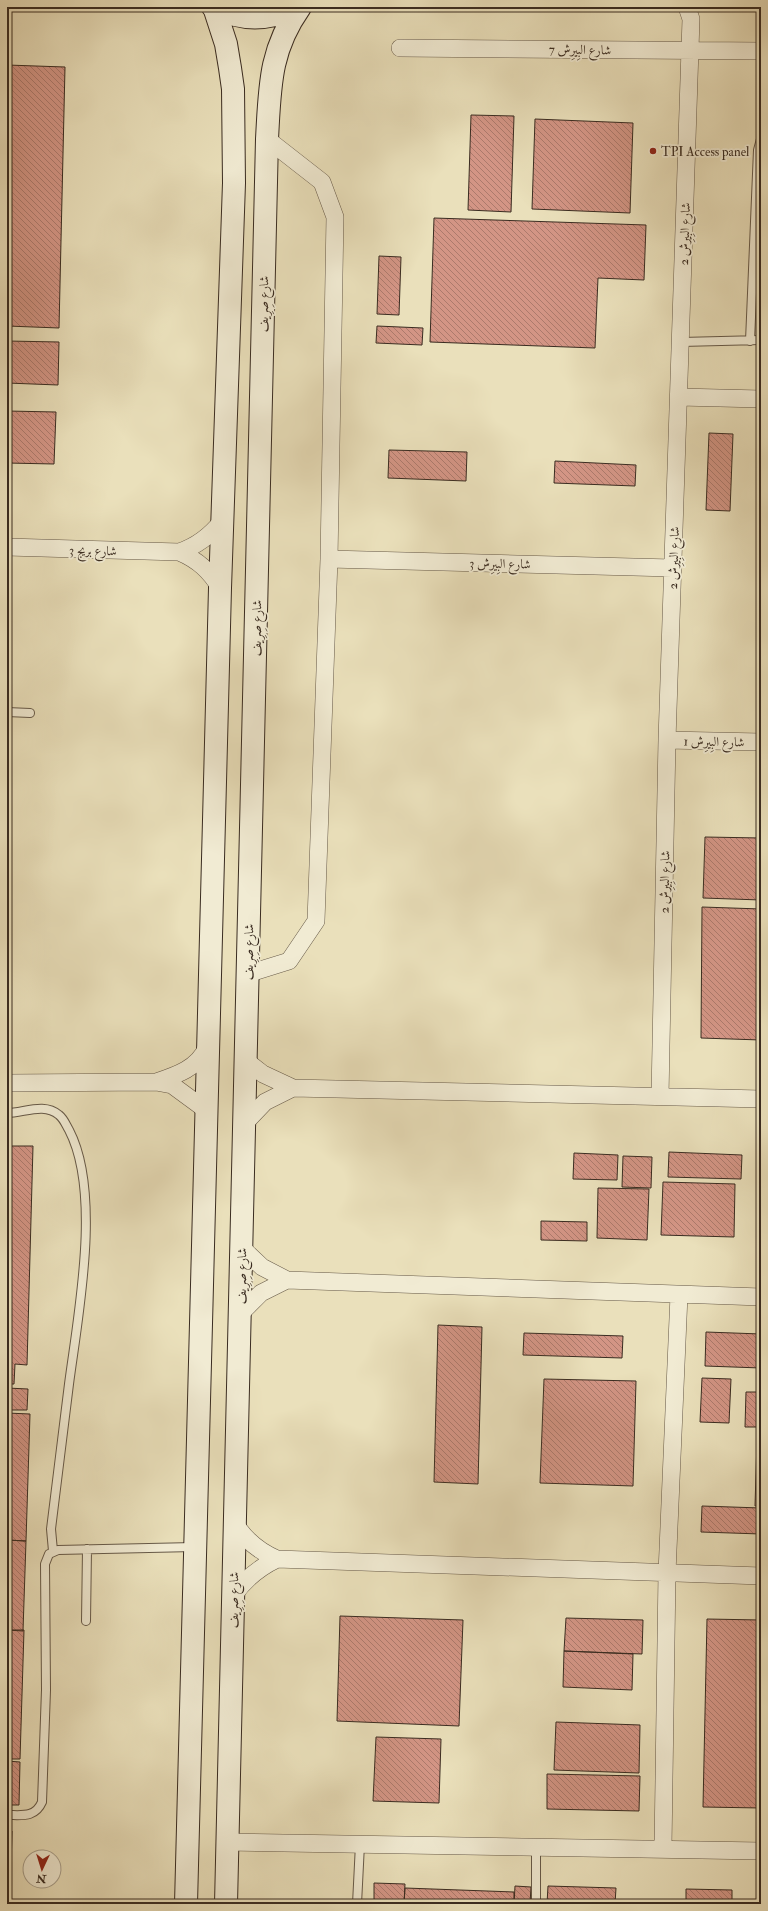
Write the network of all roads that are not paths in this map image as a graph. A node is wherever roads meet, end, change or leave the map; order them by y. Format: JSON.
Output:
{"nodes":[{"id":1,"x":214,"y":7,"type":"edge"},
{"id":2,"x":296,"y":7,"type":"edge"},
{"id":3,"x":300,"y":7,"type":"edge"},
{"id":4,"x":692,"y":11,"type":"edge"},
{"id":5,"x":400,"y":48,"type":"dead end"},
{"id":6,"x":689,"y":50,"type":"junction"},
{"id":7,"x":761,"y":52,"type":"edge"},
{"id":8,"x":267,"y":139,"type":"junction"},
{"id":9,"x":761,"y":139,"type":"edge"},
{"id":10,"x":761,"y":340,"type":"edge"},
{"id":11,"x":750,"y":341,"type":"junction"},
{"id":12,"x":681,"y":342,"type":"junction"},
{"id":13,"x":679,"y":397,"type":"junction"},
{"id":14,"x":761,"y":399,"type":"edge"},
{"id":15,"x":222,"y":521,"type":"junction"},
{"id":16,"x":7,"y":548,"type":"edge"},
{"id":17,"x":179,"y":552,"type":"junction"},
{"id":18,"x":329,"y":559,"type":"junction"},
{"id":19,"x":672,"y":568,"type":"junction"},
{"id":20,"x":220,"y":588,"type":"junction"},
{"id":21,"x":7,"y":712,"type":"edge"},
{"id":22,"x":30,"y":713,"type":"dead end"},
{"id":23,"x":667,"y":740,"type":"junction"},
{"id":24,"x":761,"y":742,"type":"edge"},
{"id":25,"x":247,"y":974,"type":"junction"},
{"id":26,"x":207,"y":1047,"type":"junction"},
{"id":27,"x":245,"y":1060,"type":"junction"},
{"id":28,"x":7,"y":1082,"type":"edge"},
{"id":29,"x":156,"y":1082,"type":"junction"},
{"id":30,"x":293,"y":1088,"type":"junction"},
{"id":31,"x":660,"y":1096,"type":"junction"},
{"id":32,"x":761,"y":1099,"type":"edge"},
{"id":33,"x":206,"y":1110,"type":"junction"},
{"id":34,"x":7,"y":1113,"type":"edge"},
{"id":35,"x":244,"y":1124,"type":"junction"},
{"id":36,"x":242,"y":1248,"type":"junction"},
{"id":37,"x":287,"y":1280,"type":"junction"},
{"id":38,"x":679,"y":1295,"type":"junction"},
{"id":39,"x":761,"y":1297,"type":"edge"},
{"id":40,"x":240,"y":1314,"type":"junction"},
{"id":41,"x":234,"y":1522,"type":"junction"},
{"id":42,"x":195,"y":1546,"type":"junction"},
{"id":43,"x":87,"y":1549,"type":"junction"},
{"id":44,"x":53,"y":1551,"type":"junction"},
{"id":45,"x":277,"y":1559,"type":"junction"},
{"id":46,"x":667,"y":1573,"type":"junction"},
{"id":47,"x":761,"y":1576,"type":"edge"},
{"id":48,"x":233,"y":1596,"type":"junction"},
{"id":49,"x":86,"y":1621,"type":"dead end"},
{"id":50,"x":7,"y":1815,"type":"edge"},
{"id":51,"x":227,"y":1842,"type":"junction"},
{"id":52,"x":360,"y":1844,"type":"junction"},
{"id":53,"x":536,"y":1846,"type":"junction"},
{"id":54,"x":663,"y":1848,"type":"junction"},
{"id":55,"x":761,"y":1851,"type":"edge"},
{"id":56,"x":186,"y":1904,"type":"edge"},
{"id":57,"x":226,"y":1904,"type":"edge"},
{"id":58,"x":356,"y":1904,"type":"edge"},
{"id":59,"x":536,"y":1904,"type":"edge"}],
"edges":[{"from":1,"to":2,"type":"main road"},
{"from":1,"to":15,"type":"main road"},
{"from":3,"to":8,"type":"main road","name":"شارع صِرِيف"},
{"from":4,"to":6,"type":"street","name":"شارع البِيرِش 2"},
{"from":5,"to":6,"type":"street","name":"شارع البِيرِش 7"},
{"from":6,"to":7,"type":"street","name":"شارع البِيرِش 7"},
{"from":6,"to":12,"type":"street","name":"شارع البِيرِش 2"},
{"from":8,"to":18,"type":"street"},
{"from":8,"to":25,"type":"main road","name":"شارع صِرِيف"},
{"from":9,"to":11,"type":"lane"},
{"from":10,"to":11,"type":"lane"},
{"from":11,"to":12,"type":"lane"},
{"from":12,"to":13,"type":"street","name":"شارع البِيرِش 2"},
{"from":13,"to":14,"type":"street"},
{"from":13,"to":19,"type":"street","name":"شارع البِيرِش 2"},
{"from":15,"to":17,"type":"street","name":"شارع بريج 3"},
{"from":15,"to":20,"type":"main road"},
{"from":16,"to":17,"type":"street","name":"شارع بريج 3"},
{"from":17,"to":20,"type":"street","name":"شارع بريج 3"},
{"from":18,"to":19,"type":"street","name":"شارع البِيرِش 3"},
{"from":18,"to":25,"type":"street"},
{"from":19,"to":23,"type":"street","name":"شارع البِيرِش 2"},
{"from":20,"to":26,"type":"main road"},
{"from":21,"to":22,"type":"lane"},
{"from":23,"to":24,"type":"street","name":"شارع البِيرِش 1"},
{"from":23,"to":31,"type":"street","name":"شارع البِيرِش 2"},
{"from":25,"to":27,"type":"main road","name":"شارع صِرِيف"},
{"from":26,"to":29,"type":"street"},
{"from":26,"to":33,"type":"main road"},
{"from":27,"to":30,"type":"street"},
{"from":27,"to":35,"type":"main road","name":"شارع صِرِيف"},
{"from":28,"to":29,"type":"street"},
{"from":29,"to":33,"type":"street"},
{"from":30,"to":31,"type":"street"},
{"from":30,"to":35,"type":"street"},
{"from":31,"to":32,"type":"street"},
{"from":33,"to":42,"type":"main road"},
{"from":34,"to":44,"type":"lane"},
{"from":35,"to":36,"type":"main road","name":"شارع صِرِيف"},
{"from":36,"to":37,"type":"street"},
{"from":36,"to":40,"type":"main road","name":"شارع صِرِيف"},
{"from":37,"to":38,"type":"street"},
{"from":37,"to":40,"type":"street"},
{"from":38,"to":39,"type":"street"},
{"from":38,"to":46,"type":"street"},
{"from":40,"to":41,"type":"main road","name":"شارع صِرِيف"},
{"from":41,"to":45,"type":"street"},
{"from":41,"to":48,"type":"main road","name":"شارع صِرِيف"},
{"from":42,"to":43,"type":"lane"},
{"from":42,"to":56,"type":"main road"},
{"from":43,"to":44,"type":"lane"},
{"from":43,"to":49,"type":"lane"},
{"from":44,"to":50,"type":"lane"},
{"from":45,"to":46,"type":"street"},
{"from":45,"to":48,"type":"street"},
{"from":46,"to":47,"type":"street"},
{"from":46,"to":54,"type":"street"},
{"from":48,"to":51,"type":"main road","name":"شارع صِرِيف"},
{"from":51,"to":52,"type":"street"},
{"from":51,"to":57,"type":"main road","name":"شارع صِرِيف"},
{"from":52,"to":53,"type":"street"},
{"from":52,"to":58,"type":"lane"},
{"from":53,"to":54,"type":"street"},
{"from":53,"to":59,"type":"lane"},
{"from":54,"to":55,"type":"street"}]}
